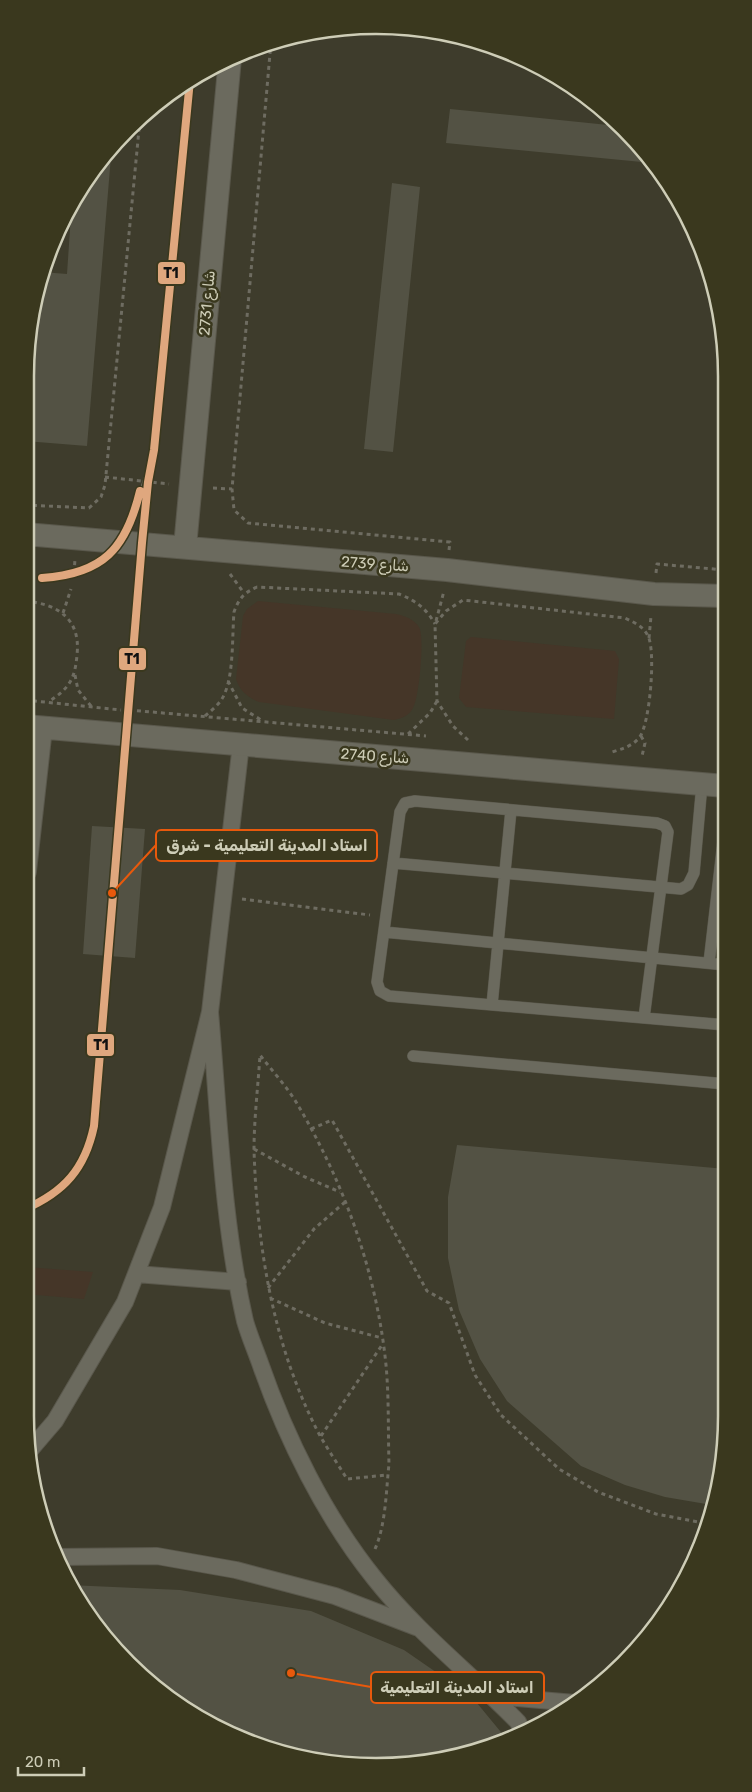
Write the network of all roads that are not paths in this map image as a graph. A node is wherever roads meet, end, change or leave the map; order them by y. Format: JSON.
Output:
{"nodes":[{"id":1,"x":229,"y":67,"type":"edge"},
{"id":2,"x":34,"y":535,"type":"edge"},
{"id":3,"x":185,"y":548,"type":"junction"},
{"id":4,"x":718,"y":596,"type":"edge"},
{"id":5,"x":34,"y":727,"type":"edge"},
{"id":6,"x":241,"y":744,"type":"junction"},
{"id":7,"x":702,"y":784,"type":"junction"},
{"id":8,"x":718,"y":785,"type":"edge"},
{"id":9,"x":511,"y":810,"type":"junction"},
{"id":10,"x":393,"y":863,"type":"junction"},
{"id":11,"x":504,"y":875,"type":"junction"},
{"id":12,"x":661,"y":889,"type":"junction"},
{"id":13,"x":718,"y":915,"type":"edge"},
{"id":14,"x":384,"y":932,"type":"junction"},
{"id":15,"x":498,"y":942,"type":"junction"},
{"id":16,"x":652,"y":956,"type":"junction"},
{"id":17,"x":709,"y":963,"type":"junction"},
{"id":18,"x":718,"y":964,"type":"edge"},
{"id":19,"x":492,"y":1005,"type":"junction"},
{"id":20,"x":210,"y":1012,"type":"junction"},
{"id":21,"x":644,"y":1018,"type":"junction"},
{"id":22,"x":718,"y":1024,"type":"edge"},
{"id":23,"x":413,"y":1056,"type":"dead end"},
{"id":24,"x":718,"y":1083,"type":"edge"},
{"id":25,"x":136,"y":1274,"type":"junction"},
{"id":26,"x":238,"y":1282,"type":"junction"},
{"id":27,"x":35,"y":1444,"type":"edge"},
{"id":28,"x":64,"y":1557,"type":"edge"},
{"id":29,"x":419,"y":1629,"type":"junction"},
{"id":30,"x":493,"y":1696,"type":"junction"},
{"id":31,"x":564,"y":1702,"type":"edge"},
{"id":32,"x":520,"y":1726,"type":"edge"}],
"edges":[{"from":1,"to":3,"type":"street","name":"شارع 2731"},
{"from":2,"to":3,"type":"street","name":"شارع 2739"},
{"from":3,"to":4,"type":"street","name":"شارع 2739"},
{"from":5,"to":6,"type":"street","name":"شارع 2740"},
{"from":6,"to":7,"type":"street","name":"شارع 2740"},
{"from":6,"to":20,"type":"street"},
{"from":7,"to":8,"type":"street","name":"شارع 2740"},
{"from":7,"to":12,"type":"lane"},
{"from":9,"to":10,"type":"lane"},
{"from":9,"to":11,"type":"lane"},
{"from":9,"to":12,"type":"lane"},
{"from":10,"to":11,"type":"lane"},
{"from":10,"to":14,"type":"lane"},
{"from":11,"to":12,"type":"lane"},
{"from":11,"to":15,"type":"lane"},
{"from":12,"to":16,"type":"lane"},
{"from":13,"to":17,"type":"lane"},
{"from":14,"to":15,"type":"lane"},
{"from":14,"to":19,"type":"lane"},
{"from":15,"to":16,"type":"lane"},
{"from":15,"to":19,"type":"lane"},
{"from":16,"to":17,"type":"lane"},
{"from":16,"to":21,"type":"lane"},
{"from":17,"to":18,"type":"lane"},
{"from":19,"to":21,"type":"lane"},
{"from":20,"to":25,"type":"street"},
{"from":20,"to":26,"type":"street"},
{"from":21,"to":22,"type":"lane"},
{"from":23,"to":24,"type":"lane"},
{"from":25,"to":26,"type":"street"},
{"from":25,"to":27,"type":"street"},
{"from":26,"to":29,"type":"street"},
{"from":28,"to":29,"type":"street"},
{"from":29,"to":30,"type":"street"},
{"from":30,"to":31,"type":"street"},
{"from":30,"to":32,"type":"street"}]}
